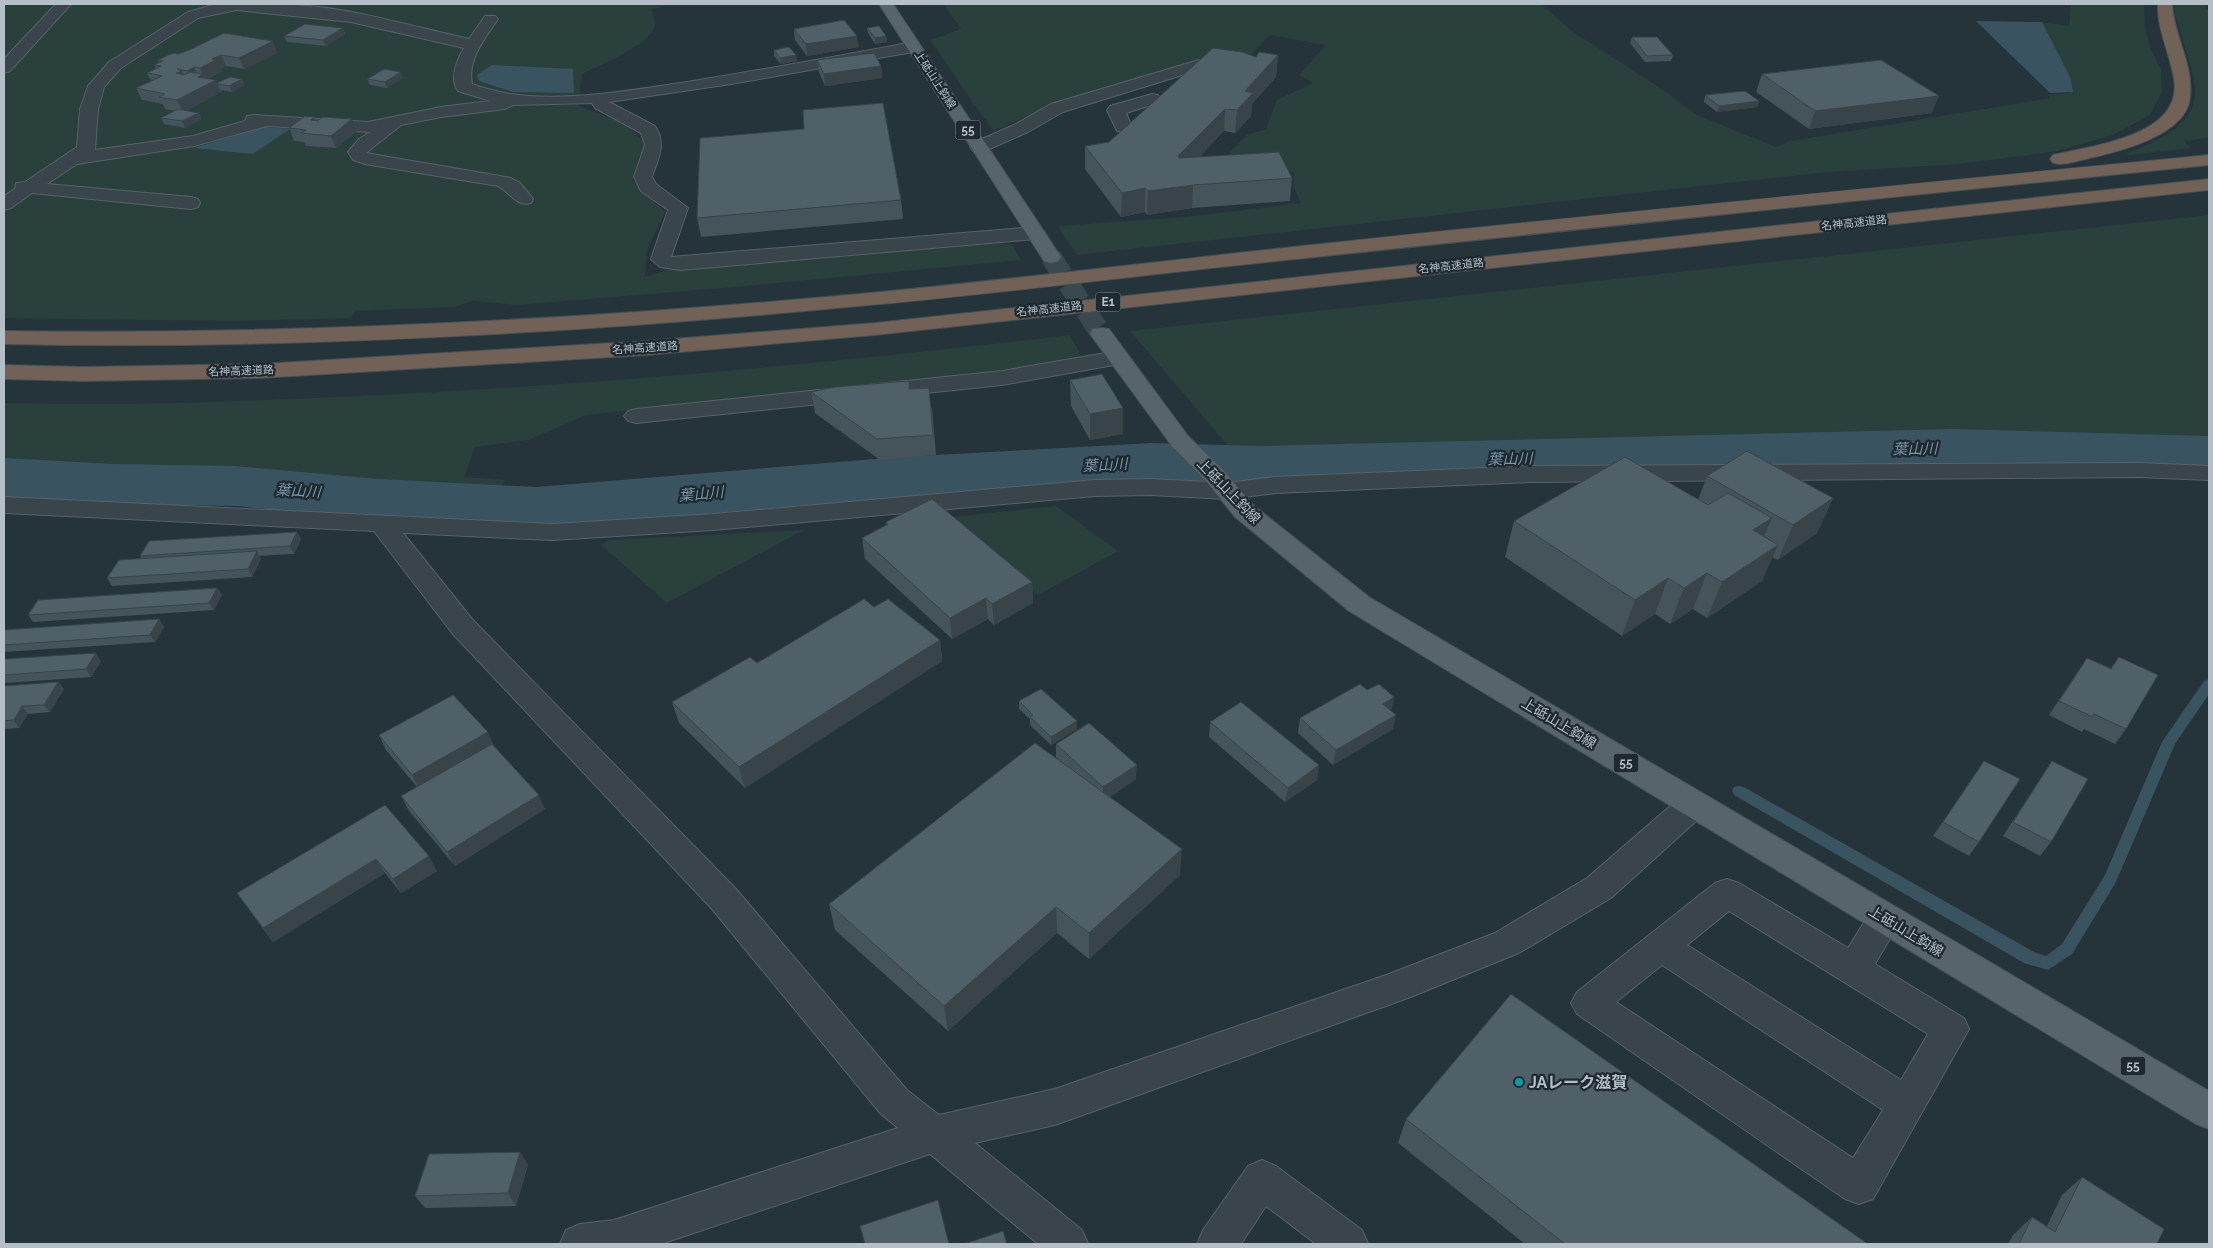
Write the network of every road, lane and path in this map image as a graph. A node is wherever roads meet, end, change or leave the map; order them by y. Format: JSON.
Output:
{"nodes":[{"id":1,"x":64,"y":4,"type":"edge"},
{"id":2,"x":229,"y":4,"type":"edge"},
{"id":3,"x":886,"y":4,"type":"edge"},
{"id":4,"x":2165,"y":4,"type":"edge"},
{"id":5,"x":490,"y":19,"type":"dead end"},
{"id":6,"x":473,"y":45,"type":"junction"},
{"id":7,"x":913,"y":48,"type":"junction"},
{"id":8,"x":1199,"y":65,"type":"edge"},
{"id":9,"x":4,"y":68,"type":"edge"},
{"id":10,"x":1133,"y":85,"type":"junction"},
{"id":11,"x":600,"y":98,"type":"junction"},
{"id":12,"x":528,"y":101,"type":"junction"},
{"id":13,"x":399,"y":121,"type":"junction"},
{"id":14,"x":1123,"y":127,"type":"edge"},
{"id":15,"x":978,"y":147,"type":"junction"},
{"id":16,"x":73,"y":158,"type":"junction"},
{"id":17,"x":2209,"y":160,"type":"edge"},
{"id":18,"x":2209,"y":184,"type":"edge"},
{"id":19,"x":4,"y":186,"type":"edge"},
{"id":20,"x":28,"y":188,"type":"junction"},
{"id":21,"x":524,"y":199,"type":"dead end"},
{"id":22,"x":191,"y":203,"type":"dead end"},
{"id":23,"x":4,"y":204,"type":"edge"},
{"id":24,"x":1035,"y":233,"type":"junction"},
{"id":25,"x":1050,"y":257,"type":"tunnel mouth"},
{"id":26,"x":1254,"y":257,"type":"junction"},
{"id":27,"x":1101,"y":334,"type":"tunnel mouth"},
{"id":28,"x":4,"y":338,"type":"edge"},
{"id":29,"x":1117,"y":358,"type":"junction"},
{"id":30,"x":4,"y":372,"type":"edge"},
{"id":31,"x":636,"y":416,"type":"dead end"},
{"id":32,"x":2209,"y":473,"type":"edge"},
{"id":33,"x":1222,"y":484,"type":"junction"},
{"id":34,"x":4,"y":505,"type":"edge"},
{"id":35,"x":382,"y":524,"type":"junction"},
{"id":36,"x":1694,"y":804,"type":"junction"},
{"id":37,"x":1885,"y":918,"type":"junction"},
{"id":38,"x":1661,"y":946,"type":"junction"},
{"id":39,"x":1853,"y":969,"type":"junction"},
{"id":40,"x":1906,"y":1104,"type":"junction"},
{"id":41,"x":2209,"y":1111,"type":"edge"},
{"id":42,"x":935,"y":1134,"type":"junction"},
{"id":43,"x":580,"y":1244,"type":"edge"},
{"id":44,"x":1068,"y":1244,"type":"edge"},
{"id":45,"x":1217,"y":1244,"type":"edge"},
{"id":46,"x":1348,"y":1244,"type":"edge"}],
"edges":[{"from":1,"to":9,"type":"street"},
{"from":2,"to":6,"type":"street"},
{"from":2,"to":16,"type":"street"},
{"from":3,"to":7,"type":"main road","name":"上砥山上鈎線","number":"55"},
{"from":4,"to":26,"type":"highway"},
{"from":5,"to":6,"type":"street"},
{"from":6,"to":12,"type":"street"},
{"from":7,"to":11,"type":"street"},
{"from":7,"to":15,"type":"main road","name":"上砥山上鈎線","number":"55"},
{"from":8,"to":10,"type":"street"},
{"from":10,"to":14,"type":"street"},
{"from":10,"to":15,"type":"street"},
{"from":11,"to":12,"type":"street"},
{"from":11,"to":24,"type":"street"},
{"from":12,"to":13,"type":"street"},
{"from":13,"to":16,"type":"street"},
{"from":13,"to":21,"type":"street"},
{"from":15,"to":24,"type":"main road","name":"上砥山上鈎線","number":"55"},
{"from":16,"to":20,"type":"street"},
{"from":17,"to":26,"type":"highway","number":"E1"},
{"from":18,"to":30,"type":"highway","name":"名神高速道路","number":"E1"},
{"from":19,"to":20,"type":"street"},
{"from":20,"to":22,"type":"street"},
{"from":20,"to":23,"type":"street"},
{"from":24,"to":25,"type":"main road","name":"上砥山上鈎線","number":"55"},
{"from":26,"to":28,"type":"highway","number":"E1"},
{"from":27,"to":29,"type":"main road","name":"上砥山上鈎線","number":"55"},
{"from":29,"to":31,"type":"street"},
{"from":29,"to":33,"type":"main road","name":"上砥山上鈎線","number":"55"},
{"from":32,"to":33,"type":"street"},
{"from":33,"to":35,"type":"street"},
{"from":33,"to":36,"type":"main road","name":"上砥山上鈎線","number":"55"},
{"from":34,"to":35,"type":"street"},
{"from":35,"to":42,"type":"street"},
{"from":36,"to":37,"type":"main road","name":"上砥山上鈎線","number":"55"},
{"from":36,"to":42,"type":"street"},
{"from":37,"to":39,"type":"street"},
{"from":37,"to":41,"type":"main road","name":"上砥山上鈎線","number":"55"},
{"from":38,"to":39,"type":"street"},
{"from":38,"to":40,"type":"street"},
{"from":38,"to":40,"type":"street"},
{"from":39,"to":40,"type":"street"},
{"from":42,"to":43,"type":"street"},
{"from":42,"to":44,"type":"street"},
{"from":45,"to":46,"type":"street"}]}
